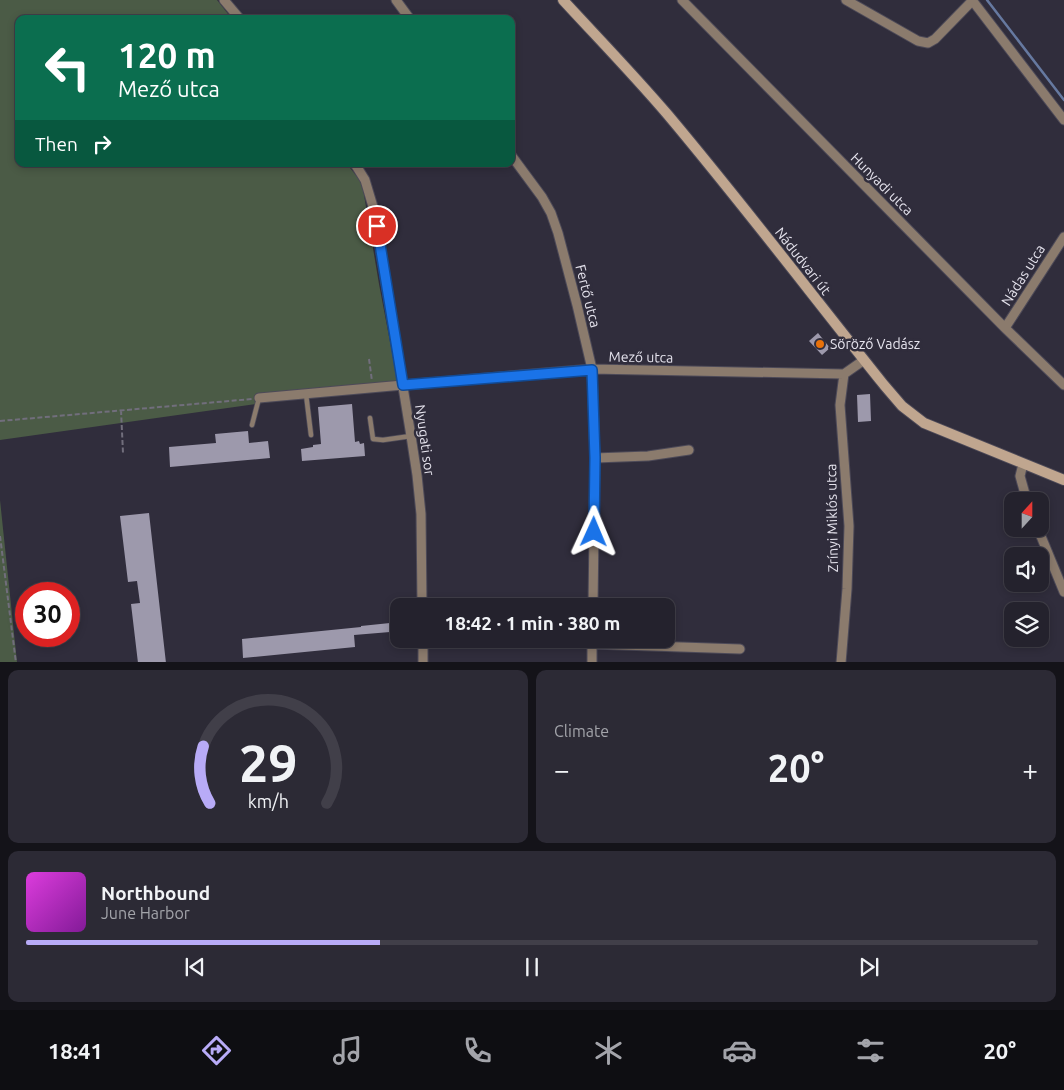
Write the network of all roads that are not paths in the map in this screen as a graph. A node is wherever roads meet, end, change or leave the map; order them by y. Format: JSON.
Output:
{"nodes":[{"id":1,"x":224,"y":0,"type":"edge"},
{"id":2,"x":396,"y":0,"type":"edge"},
{"id":3,"x":563,"y":0,"type":"edge"},
{"id":4,"x":682,"y":0,"type":"edge"},
{"id":5,"x":846,"y":0,"type":"edge"},
{"id":6,"x":972,"y":0,"type":"edge"},
{"id":7,"x":237,"y":15,"type":"edge"},
{"id":8,"x":407,"y":15,"type":"edge"},
{"id":9,"x":1064,"y":120,"type":"edge"},
{"id":10,"x":515,"y":160,"type":"edge"},
{"id":11,"x":357,"y":167,"type":"edge"},
{"id":12,"x":1064,"y":237,"type":"edge"},
{"id":13,"x":1005,"y":328,"type":"junction"},
{"id":14,"x":864,"y":360,"type":"junction"},
{"id":15,"x":592,"y":370,"type":"junction"},
{"id":16,"x":844,"y":374,"type":"junction"},
{"id":17,"x":403,"y":385,"type":"junction"},
{"id":18,"x":1064,"y":386,"type":"edge"},
{"id":19,"x":306,"y":394,"type":"junction"},
{"id":20,"x":259,"y":398,"type":"joint"},
{"id":21,"x":370,"y":418,"type":"dead end"},
{"id":22,"x":252,"y":425,"type":"dead end"},
{"id":23,"x":311,"y":435,"type":"dead end"},
{"id":24,"x":412,"y":436,"type":"junction"},
{"id":25,"x":689,"y":450,"type":"dead end"},
{"id":26,"x":595,"y":458,"type":"junction"},
{"id":27,"x":1023,"y":464,"type":"junction"},
{"id":28,"x":1064,"y":480,"type":"edge"},
{"id":29,"x":1024,"y":492,"type":"edge"},
{"id":30,"x":1042,"y":538,"type":"edge"},
{"id":31,"x":1064,"y":592,"type":"edge"},
{"id":32,"x":422,"y":598,"type":"edge"},
{"id":33,"x":593,"y":598,"type":"edge"},
{"id":34,"x":675,"y":645,"type":"edge"},
{"id":35,"x":423,"y":648,"type":"edge"},
{"id":36,"x":592,"y":648,"type":"edge"},
{"id":37,"x":740,"y":649,"type":"dead end"},
{"id":38,"x":423,"y":662,"type":"edge"},
{"id":39,"x":592,"y":662,"type":"edge"},
{"id":40,"x":841,"y":662,"type":"edge"}],
"edges":[{"from":1,"to":7,"type":"street"},
{"from":2,"to":8,"type":"street"},
{"from":3,"to":14,"type":"main road","name":"Nádudvari út"},
{"from":4,"to":13,"type":"street","name":"Hunyadi utca"},
{"from":5,"to":6,"type":"street"},
{"from":6,"to":9,"type":"street"},
{"from":10,"to":15,"type":"street","name":"Fertő utca"},
{"from":11,"to":17,"type":"street","name":"Nyugati sor"},
{"from":12,"to":13,"type":"street","name":"Nádas utca"},
{"from":13,"to":18,"type":"street","name":"Hunyadi utca"},
{"from":14,"to":16,"type":"street"},
{"from":14,"to":27,"type":"main road","name":"Nádudvari út"},
{"from":15,"to":16,"type":"street","name":"Mező utca"},
{"from":15,"to":17,"type":"street","name":"Mező utca"},
{"from":15,"to":26,"type":"street","name":"Fertő utca"},
{"from":16,"to":40,"type":"street","name":"Zrínyi Miklós utca"},
{"from":17,"to":19,"type":"street","name":"Mező utca"},
{"from":17,"to":24,"type":"street","name":"Nyugati sor"},
{"from":19,"to":20,"type":"street","name":"Mező utca"},
{"from":19,"to":23,"type":"lane"},
{"from":20,"to":22,"type":"lane"},
{"from":21,"to":24,"type":"lane"},
{"from":24,"to":32,"type":"street","name":"Nyugati sor"},
{"from":25,"to":26,"type":"street"},
{"from":26,"to":33,"type":"street","name":"Fertő utca"},
{"from":27,"to":28,"type":"main road","name":"Nádudvari út"},
{"from":27,"to":29,"type":"street"},
{"from":30,"to":31,"type":"street"},
{"from":34,"to":37,"type":"street"},
{"from":35,"to":38,"type":"street"},
{"from":36,"to":39,"type":"street"}]}
